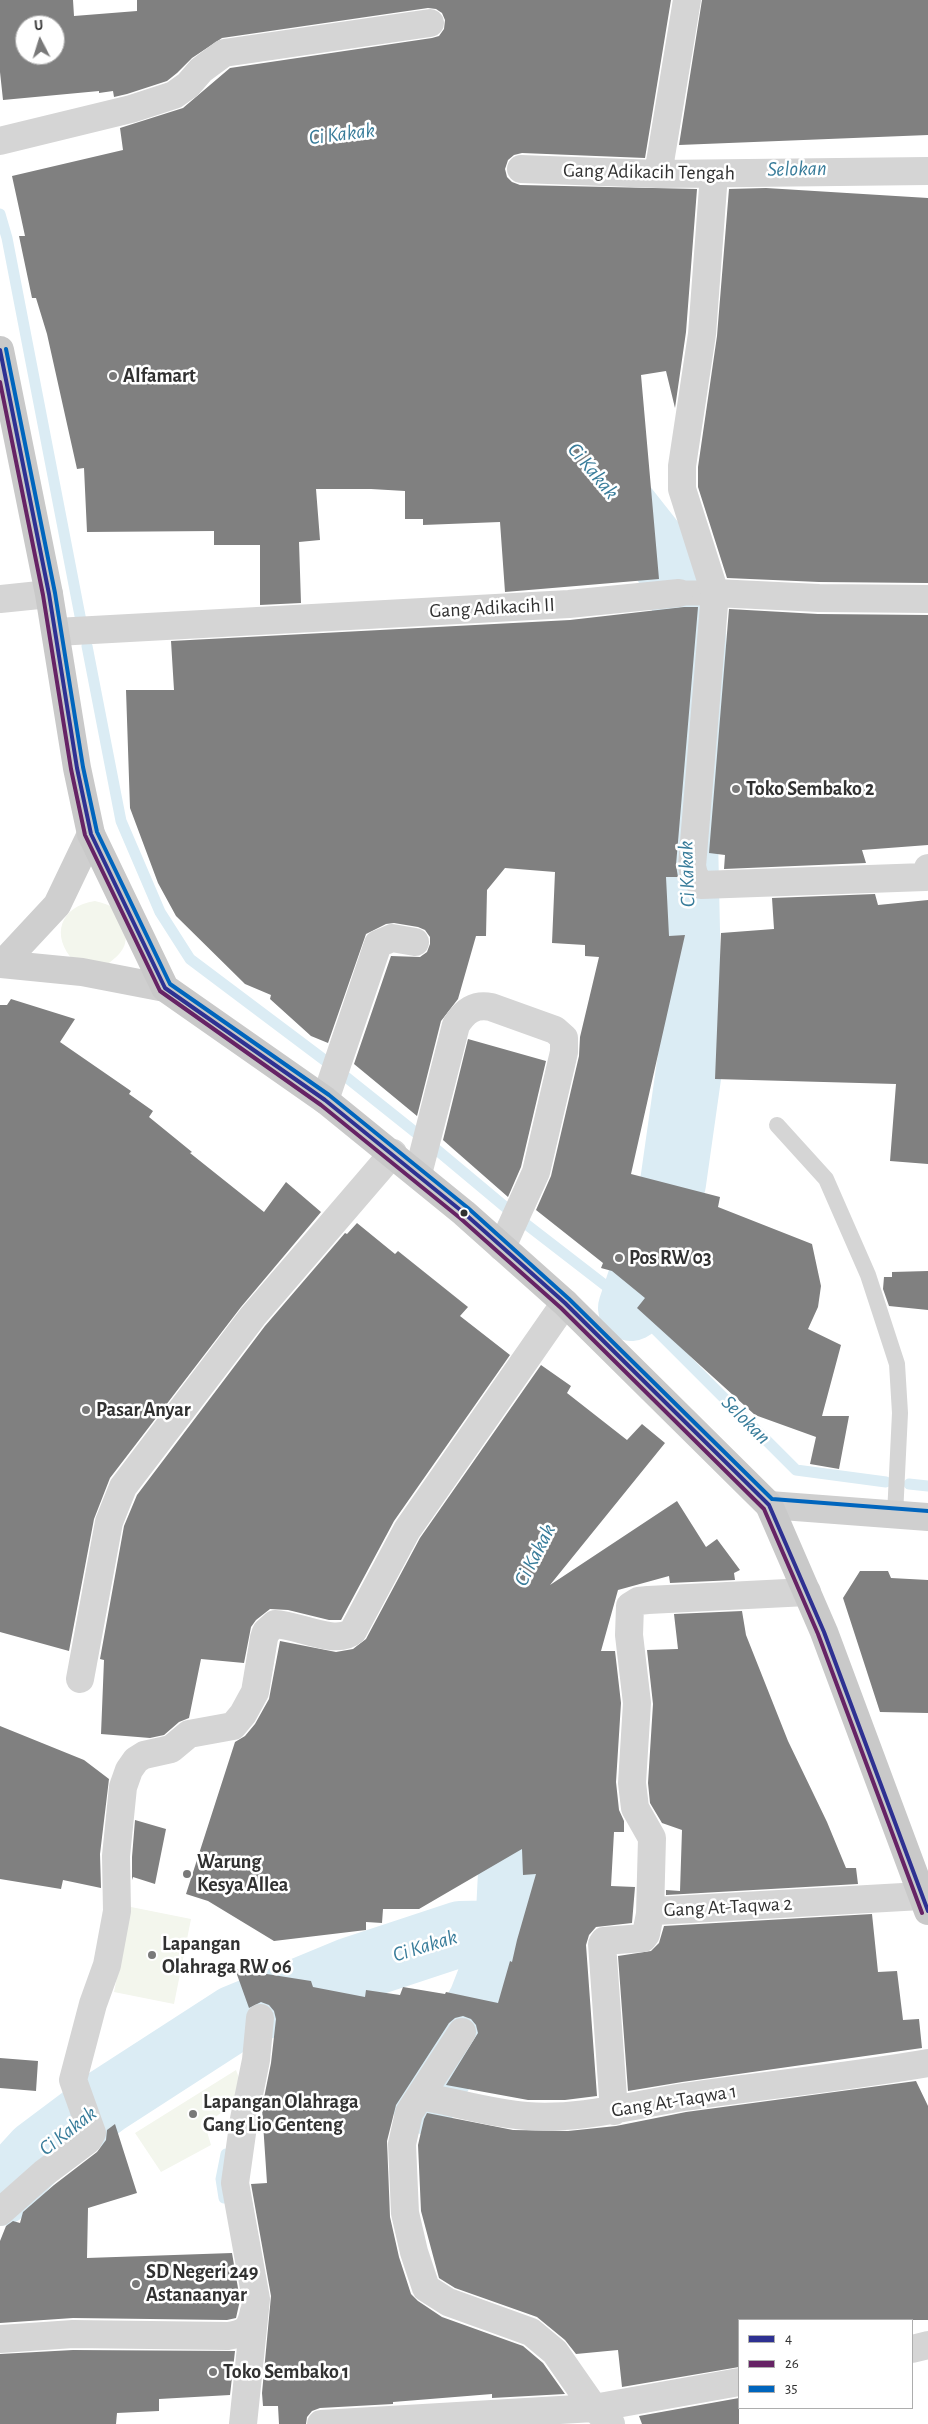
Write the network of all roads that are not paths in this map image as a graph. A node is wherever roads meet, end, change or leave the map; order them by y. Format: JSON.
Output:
{"nodes":[{"id":1,"x":687,"y":0,"type":"edge"},
{"id":2,"x":430,"y":23,"type":"dead end"},
{"id":3,"x":0,"y":141,"type":"edge"},
{"id":4,"x":521,"y":169,"type":"dead end"},
{"id":5,"x":928,"y":171,"type":"edge"},
{"id":6,"x":658,"y":174,"type":"junction"},
{"id":7,"x":714,"y":174,"type":"junction"},
{"id":8,"x":0,"y":350,"type":"edge"},
{"id":9,"x":679,"y":593,"type":"joint"},
{"id":10,"x":715,"y":593,"type":"junction"},
{"id":11,"x":49,"y":594,"type":"junction"},
{"id":12,"x":0,"y":599,"type":"edge"},
{"id":13,"x":928,"y":599,"type":"edge"},
{"id":14,"x":56,"y":632,"type":"junction"},
{"id":15,"x":91,"y":834,"type":"junction"},
{"id":16,"x":927,"y":878,"type":"edge"},
{"id":17,"x":415,"y":942,"type":"dead end"},
{"id":18,"x":1,"y":964,"type":"edge"},
{"id":19,"x":165,"y":988,"type":"junction"},
{"id":20,"x":325,"y":1100,"type":"junction"},
{"id":21,"x":778,"y":1125,"type":"dead end"},
{"id":22,"x":393,"y":1154,"type":"junction"},
{"id":23,"x":418,"y":1174,"type":"junction"},
{"id":24,"x":502,"y":1246,"type":"junction"},
{"id":25,"x":565,"y":1303,"type":"junction"},
{"id":26,"x":769,"y":1505,"type":"junction"},
{"id":27,"x":895,"y":1515,"type":"junction"},
{"id":28,"x":928,"y":1517,"type":"edge"},
{"id":29,"x":807,"y":1592,"type":"junction"},
{"id":30,"x":80,"y":1679,"type":"dead end"},
{"id":31,"x":925,"y":1904,"type":"edge"},
{"id":32,"x":650,"y":1914,"type":"junction"},
{"id":33,"x":260,"y":2018,"type":"dead end"},
{"id":34,"x":462,"y":2032,"type":"dead end"},
{"id":35,"x":928,"y":2063,"type":"edge"},
{"id":36,"x":426,"y":2096,"type":"junction"},
{"id":37,"x":614,"y":2111,"type":"junction"},
{"id":38,"x":0,"y":2212,"type":"edge"},
{"id":39,"x":256,"y":2299,"type":"junction"},
{"id":40,"x":0,"y":2339,"type":"edge"},
{"id":41,"x":928,"y":2345,"type":"edge"},
{"id":42,"x":913,"y":2349,"type":"edge"},
{"id":43,"x":738,"y":2382,"type":"edge"},
{"id":44,"x":602,"y":2416,"type":"edge"},
{"id":45,"x":243,"y":2424,"type":"edge"},
{"id":46,"x":321,"y":2424,"type":"edge"}],
"edges":[{"from":1,"to":6,"type":"street"},
{"from":2,"to":3,"type":"street"},
{"from":4,"to":6,"type":"street","name":"Gang Adikacih Tengah"},
{"from":5,"to":7,"type":"street","name":"Gang Adikacih Tengah"},
{"from":6,"to":7,"type":"street","name":"Gang Adikacih Tengah"},
{"from":7,"to":10,"type":"street"},
{"from":8,"to":11,"type":"main road"},
{"from":9,"to":10,"type":"street","name":"Gang Adikacih II"},
{"from":9,"to":14,"type":"street","name":"Gang Adikacih II"},
{"from":10,"to":13,"type":"street","name":"Gang Adikacih II"},
{"from":10,"to":16,"type":"street"},
{"from":11,"to":12,"type":"street"},
{"from":11,"to":14,"type":"main road"},
{"from":14,"to":15,"type":"main road"},
{"from":15,"to":18,"type":"main road"},
{"from":15,"to":19,"type":"main road"},
{"from":17,"to":20,"type":"street"},
{"from":18,"to":19,"type":"main road"},
{"from":19,"to":20,"type":"main road"},
{"from":20,"to":22,"type":"main road"},
{"from":21,"to":27,"type":"lane"},
{"from":22,"to":23,"type":"main road"},
{"from":22,"to":30,"type":"street"},
{"from":23,"to":24,"type":"main road"},
{"from":23,"to":24,"type":"street"},
{"from":24,"to":25,"type":"main road"},
{"from":25,"to":26,"type":"main road"},
{"from":25,"to":38,"type":"street"},
{"from":26,"to":27,"type":"main road"},
{"from":26,"to":29,"type":"main road"},
{"from":27,"to":28,"type":"main road"},
{"from":29,"to":31,"type":"main road"},
{"from":29,"to":32,"type":"street"},
{"from":31,"to":32,"type":"street","name":"Gang At-Taqwa 2"},
{"from":32,"to":37,"type":"street","name":"Gang At-Taqwa 2"},
{"from":33,"to":39,"type":"street"},
{"from":34,"to":36,"type":"street"},
{"from":35,"to":37,"type":"street","name":"Gang At-Taqwa 1"},
{"from":36,"to":37,"type":"street","name":"Gang At-Taqwa 1"},
{"from":36,"to":44,"type":"street"},
{"from":39,"to":40,"type":"street"},
{"from":39,"to":45,"type":"street"},
{"from":41,"to":42,"type":"street"},
{"from":43,"to":44,"type":"street"},
{"from":44,"to":46,"type":"street"}]}
